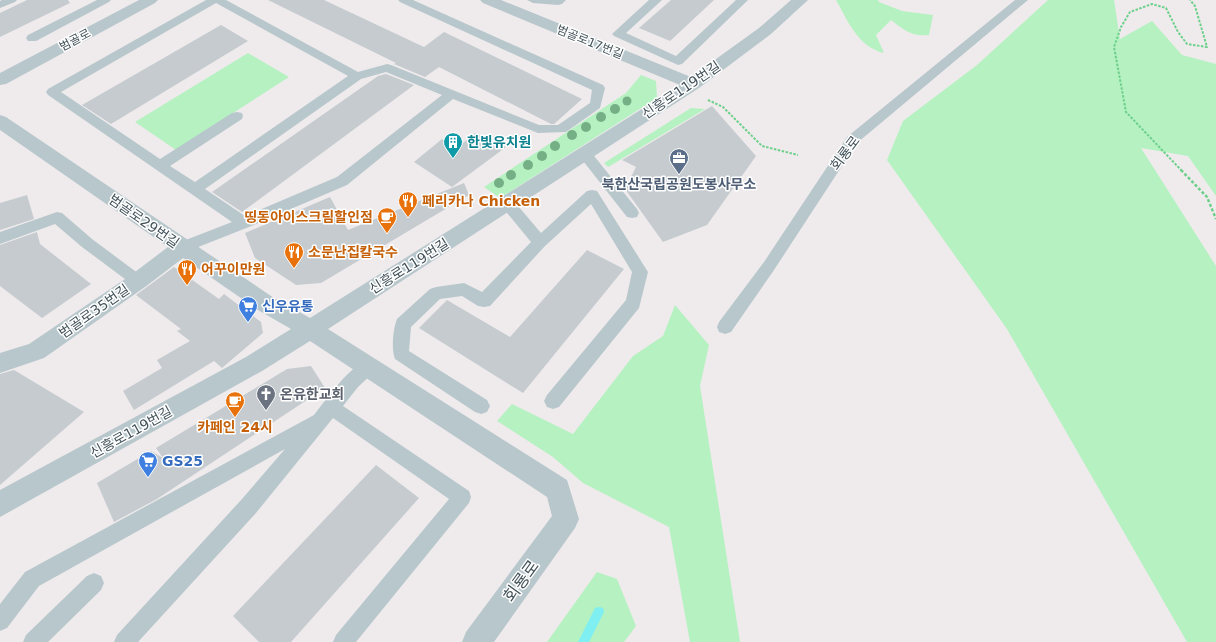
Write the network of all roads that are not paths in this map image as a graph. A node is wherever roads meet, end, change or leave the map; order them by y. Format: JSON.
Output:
{"nodes":[{"id":1,"x":11,"y":0,"type":"edge"},
{"id":2,"x":105,"y":0,"type":"edge"},
{"id":3,"x":150,"y":0,"type":"edge"},
{"id":4,"x":214,"y":0,"type":"edge"},
{"id":5,"x":404,"y":0,"type":"edge"},
{"id":6,"x":488,"y":0,"type":"edge"},
{"id":7,"x":533,"y":0,"type":"edge"},
{"id":8,"x":560,"y":0,"type":"edge"},
{"id":9,"x":656,"y":0,"type":"edge"},
{"id":10,"x":742,"y":0,"type":"edge"},
{"id":11,"x":800,"y":0,"type":"edge"},
{"id":12,"x":1022,"y":0,"type":"edge"},
{"id":13,"x":229,"y":2,"type":"edge"},
{"id":14,"x":0,"y":5,"type":"edge"},
{"id":15,"x":32,"y":38,"type":"dead end"},
{"id":16,"x":357,"y":76,"type":"junction"},
{"id":17,"x":0,"y":80,"type":"edge"},
{"id":18,"x":700,"y":92,"type":"junction"},
{"id":19,"x":451,"y":94,"type":"junction"},
{"id":20,"x":237,"y":116,"type":"dead end"},
{"id":21,"x":0,"y":122,"type":"edge"},
{"id":22,"x":585,"y":154,"type":"junction"},
{"id":23,"x":160,"y":166,"type":"junction"},
{"id":24,"x":194,"y":190,"type":"junction"},
{"id":25,"x":508,"y":204,"type":"junction"},
{"id":26,"x":632,"y":213,"type":"dead end"},
{"id":27,"x":244,"y":223,"type":"junction"},
{"id":28,"x":0,"y":238,"type":"edge"},
{"id":29,"x":540,"y":242,"type":"junction"},
{"id":30,"x":183,"y":247,"type":"junction"},
{"id":31,"x":138,"y":281,"type":"junction"},
{"id":32,"x":725,"y":327,"type":"dead end"},
{"id":33,"x":310,"y":329,"type":"junction"},
{"id":34,"x":0,"y":363,"type":"edge"},
{"id":35,"x":368,"y":367,"type":"junction"},
{"id":36,"x":553,"y":401,"type":"dead end"},
{"id":37,"x":481,"y":406,"type":"dead end"},
{"id":38,"x":326,"y":414,"type":"junction"},
{"id":39,"x":0,"y":504,"type":"edge"},
{"id":40,"x":566,"y":519,"type":"joint"},
{"id":41,"x":94,"y":583,"type":"dead end"},
{"id":42,"x":0,"y":621,"type":"edge"},
{"id":43,"x":33,"y":642,"type":"edge"},
{"id":44,"x":124,"y":642,"type":"edge"},
{"id":45,"x":343,"y":642,"type":"edge"},
{"id":46,"x":476,"y":642,"type":"edge"}],
"edges":[{"from":1,"to":14,"type":"lane"},
{"from":2,"to":15,"type":"lane"},
{"from":3,"to":17,"type":"street","name":"범골로"},
{"from":4,"to":23,"type":"lane"},
{"from":5,"to":19,"type":"lane"},
{"from":6,"to":18,"type":"street","name":"범골로17번길"},
{"from":7,"to":8,"type":"lane"},
{"from":9,"to":10,"type":"lane"},
{"from":11,"to":18,"type":"street","name":"신흥로119번길"},
{"from":12,"to":32,"type":"lane","name":"회룡로"},
{"from":13,"to":16,"type":"lane"},
{"from":16,"to":19,"type":"lane"},
{"from":16,"to":24,"type":"lane"},
{"from":18,"to":22,"type":"street","name":"신흥로119번길"},
{"from":19,"to":27,"type":"lane"},
{"from":20,"to":23,"type":"lane"},
{"from":21,"to":30,"type":"street","name":"범골로29번길"},
{"from":22,"to":25,"type":"street","name":"신흥로119번길"},
{"from":22,"to":26,"type":"lane"},
{"from":23,"to":24,"type":"lane"},
{"from":24,"to":27,"type":"lane"},
{"from":25,"to":29,"type":"lane"},
{"from":25,"to":33,"type":"street","name":"신흥로119번길"},
{"from":27,"to":30,"type":"lane"},
{"from":28,"to":31,"type":"lane"},
{"from":29,"to":36,"type":"lane"},
{"from":29,"to":37,"type":"lane"},
{"from":30,"to":31,"type":"street","name":"범골로35번길"},
{"from":30,"to":33,"type":"street","name":"범골로29번길"},
{"from":31,"to":34,"type":"street","name":"범골로35번길"},
{"from":33,"to":35,"type":"street","name":"범골로29번길"},
{"from":33,"to":39,"type":"street","name":"신흥로119번길"},
{"from":35,"to":38,"type":"lane"},
{"from":35,"to":40,"type":"street","name":"범골로29번길"},
{"from":38,"to":42,"type":"lane"},
{"from":38,"to":44,"type":"lane"},
{"from":38,"to":45,"type":"lane"},
{"from":40,"to":46,"type":"street","name":"회룡로"},
{"from":41,"to":43,"type":"lane"}]}
